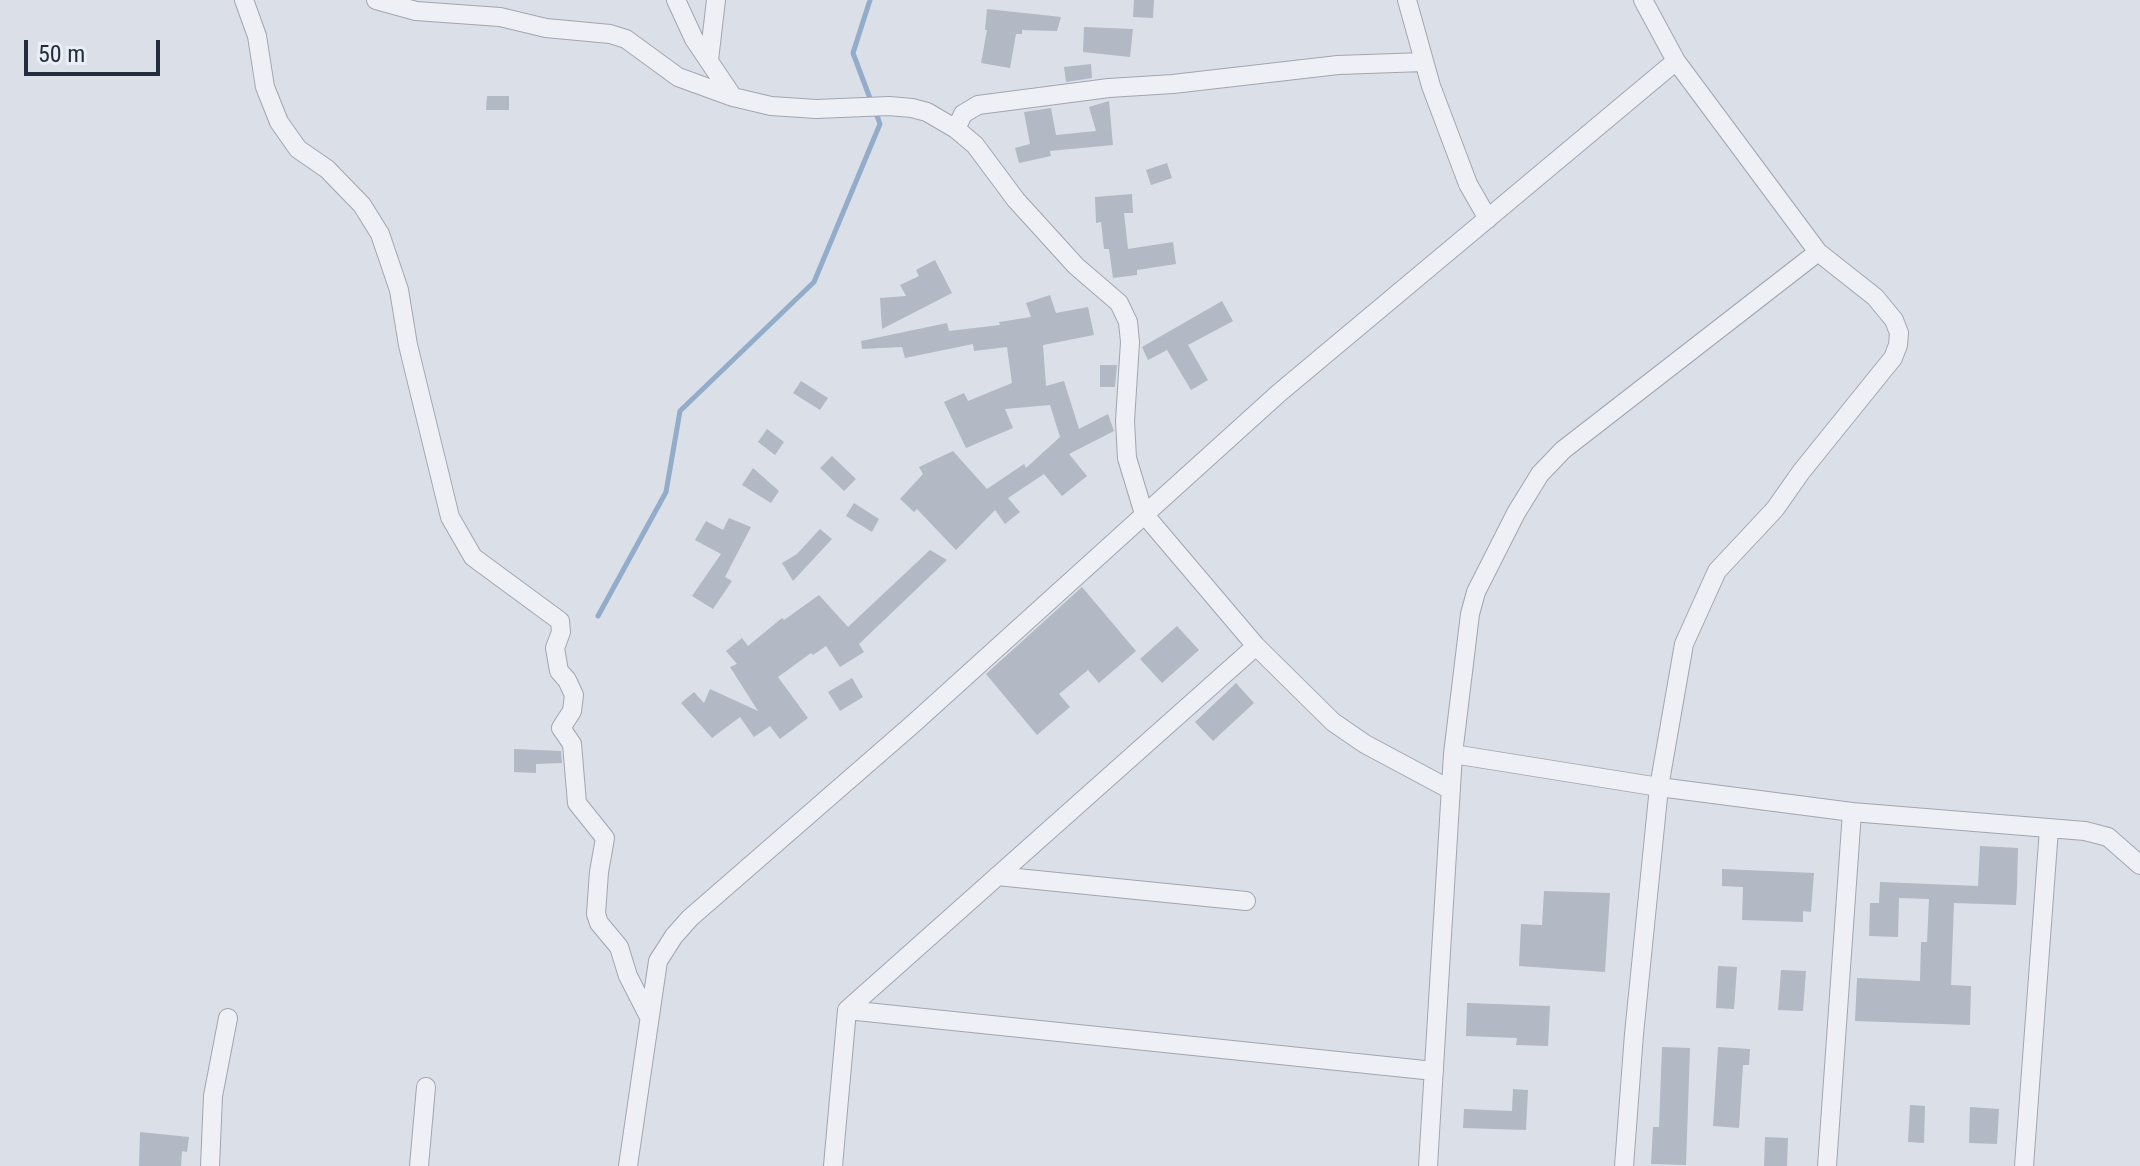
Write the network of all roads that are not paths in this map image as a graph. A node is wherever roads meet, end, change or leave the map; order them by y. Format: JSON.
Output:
{"nodes":[{"id":1,"x":244,"y":0,"type":"edge"},
{"id":2,"x":376,"y":0,"type":"edge"},
{"id":3,"x":676,"y":0,"type":"edge"},
{"id":4,"x":716,"y":0,"type":"edge"},
{"id":5,"x":1407,"y":0,"type":"edge"},
{"id":6,"x":1643,"y":0,"type":"edge"},
{"id":7,"x":483,"y":8,"type":"edge"},
{"id":8,"x":709,"y":60,"type":"junction"},
{"id":9,"x":1676,"y":61,"type":"junction"},
{"id":10,"x":1424,"y":62,"type":"junction"},
{"id":11,"x":733,"y":97,"type":"junction"},
{"id":12,"x":956,"y":129,"type":"junction"},
{"id":13,"x":1488,"y":219,"type":"junction"},
{"id":14,"x":1818,"y":252,"type":"junction"},
{"id":15,"x":1144,"y":514,"type":"junction"},
{"id":16,"x":1256,"y":646,"type":"junction"},
{"id":17,"x":1453,"y":754,"type":"junction"},
{"id":18,"x":1659,"y":787,"type":"junction"},
{"id":19,"x":1451,"y":790,"type":"junction"},
{"id":20,"x":1852,"y":812,"type":"junction"},
{"id":21,"x":2049,"y":829,"type":"junction"},
{"id":22,"x":2140,"y":865,"type":"edge"},
{"id":23,"x":997,"y":876,"type":"junction"},
{"id":24,"x":1246,"y":901,"type":"dead end"},
{"id":25,"x":847,"y":1010,"type":"junction"},
{"id":26,"x":648,"y":1015,"type":"junction"},
{"id":27,"x":228,"y":1018,"type":"dead end"},
{"id":28,"x":1434,"y":1071,"type":"junction"},
{"id":29,"x":426,"y":1087,"type":"dead end"},
{"id":30,"x":210,"y":1166,"type":"edge"},
{"id":31,"x":419,"y":1166,"type":"edge"},
{"id":32,"x":628,"y":1166,"type":"edge"},
{"id":33,"x":833,"y":1166,"type":"edge"},
{"id":34,"x":1428,"y":1166,"type":"edge"},
{"id":35,"x":1624,"y":1166,"type":"edge"},
{"id":36,"x":1827,"y":1166,"type":"edge"},
{"id":37,"x":2024,"y":1166,"type":"edge"}],
"edges":[{"from":1,"to":26,"type":"street"},
{"from":2,"to":7,"type":"street"},
{"from":3,"to":8,"type":"street"},
{"from":4,"to":8,"type":"street"},
{"from":5,"to":10,"type":"street"},
{"from":6,"to":9,"type":"street"},
{"from":7,"to":11,"type":"street"},
{"from":8,"to":11,"type":"street"},
{"from":9,"to":13,"type":"street"},
{"from":9,"to":14,"type":"street"},
{"from":10,"to":12,"type":"street"},
{"from":10,"to":13,"type":"street"},
{"from":11,"to":12,"type":"street"},
{"from":12,"to":15,"type":"street"},
{"from":13,"to":15,"type":"street"},
{"from":14,"to":17,"type":"street"},
{"from":14,"to":18,"type":"street"},
{"from":15,"to":16,"type":"street"},
{"from":15,"to":26,"type":"street"},
{"from":16,"to":19,"type":"street"},
{"from":16,"to":23,"type":"street"},
{"from":17,"to":18,"type":"street"},
{"from":17,"to":19,"type":"street"},
{"from":18,"to":20,"type":"street"},
{"from":18,"to":35,"type":"street"},
{"from":19,"to":28,"type":"street"},
{"from":20,"to":21,"type":"street"},
{"from":20,"to":36,"type":"street"},
{"from":21,"to":22,"type":"street"},
{"from":21,"to":37,"type":"street"},
{"from":23,"to":24,"type":"street"},
{"from":23,"to":25,"type":"street"},
{"from":25,"to":28,"type":"street"},
{"from":25,"to":33,"type":"street"},
{"from":26,"to":32,"type":"street"},
{"from":27,"to":30,"type":"street"},
{"from":28,"to":34,"type":"street"},
{"from":29,"to":31,"type":"street"}]}
